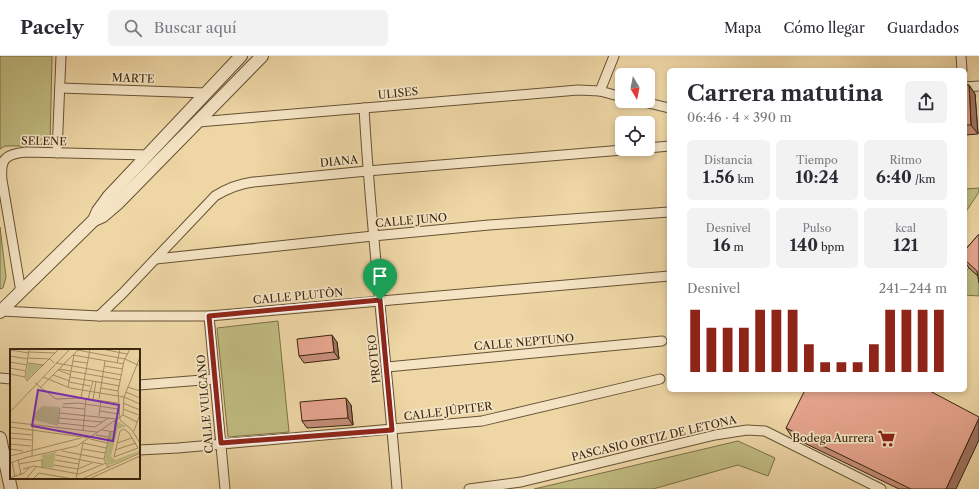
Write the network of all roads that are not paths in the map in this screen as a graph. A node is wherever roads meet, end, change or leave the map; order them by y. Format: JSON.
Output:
{"nodes":[{"id":1,"x":61,"y":56,"type":"edge"},
{"id":2,"x":241,"y":56,"type":"edge"},
{"id":3,"x":262,"y":56,"type":"edge"},
{"id":4,"x":614,"y":56,"type":"edge"},
{"id":5,"x":961,"y":56,"type":"edge"},
{"id":6,"x":962,"y":68,"type":"edge"},
{"id":7,"x":979,"y":86,"type":"edge"},
{"id":8,"x":967,"y":87,"type":"edge"},
{"id":9,"x":60,"y":88,"type":"junction"},
{"id":10,"x":600,"y":92,"type":"junction"},
{"id":11,"x":206,"y":93,"type":"junction"},
{"id":12,"x":615,"y":95,"type":"edge"},
{"id":13,"x":655,"y":105,"type":"edge"},
{"id":14,"x":364,"y":108,"type":"junction"},
{"id":15,"x":667,"y":108,"type":"edge"},
{"id":16,"x":198,"y":122,"type":"junction"},
{"id":17,"x":667,"y":146,"type":"edge"},
{"id":18,"x":655,"y":147,"type":"edge"},
{"id":19,"x":615,"y":151,"type":"edge"},
{"id":20,"x":57,"y":153,"type":"junction"},
{"id":21,"x":148,"y":155,"type":"junction"},
{"id":22,"x":368,"y":171,"type":"junction"},
{"id":23,"x":667,"y":212,"type":"edge"},
{"id":24,"x":94,"y":220,"type":"junction"},
{"id":25,"x":373,"y":236,"type":"junction"},
{"id":26,"x":156,"y":258,"type":"junction"},
{"id":27,"x":667,"y":276,"type":"edge"},
{"id":28,"x":19,"y":294,"type":"junction"},
{"id":29,"x":0,"y":300,"type":"edge"},
{"id":30,"x":380,"y":300,"type":"junction"},
{"id":31,"x":0,"y":312,"type":"edge"},
{"id":32,"x":99,"y":316,"type":"junction"},
{"id":33,"x":209,"y":316,"type":"junction"},
{"id":34,"x":662,"y":341,"type":"dead end"},
{"id":35,"x":387,"y":366,"type":"junction"},
{"id":36,"x":0,"y":378,"type":"edge"},
{"id":37,"x":10,"y":379,"type":"edge"},
{"id":38,"x":215,"y":379,"type":"junction"},
{"id":39,"x":660,"y":379,"type":"dead end"},
{"id":40,"x":140,"y":385,"type":"edge"},
{"id":41,"x":392,"y":430,"type":"junction"},
{"id":42,"x":4,"y":441,"type":"edge"},
{"id":43,"x":221,"y":443,"type":"junction"},
{"id":44,"x":140,"y":450,"type":"edge"},
{"id":45,"x":521,"y":485,"type":"edge"},
{"id":46,"x":11,"y":489,"type":"edge"},
{"id":47,"x":225,"y":489,"type":"edge"},
{"id":48,"x":397,"y":489,"type":"edge"},
{"id":49,"x":469,"y":489,"type":"edge"},
{"id":50,"x":881,"y":489,"type":"edge"}],
"edges":[{"from":1,"to":9,"type":"street"},
{"from":2,"to":11,"type":"street"},
{"from":3,"to":16,"type":"street"},
{"from":4,"to":10,"type":"street"},
{"from":5,"to":6,"type":"street"},
{"from":7,"to":8,"type":"street"},
{"from":9,"to":11,"type":"street","name":"MARTE"},
{"from":9,"to":20,"type":"street"},
{"from":10,"to":12,"type":"street","name":"ULISES"},
{"from":10,"to":14,"type":"street","name":"ULISES"},
{"from":11,"to":21,"type":"street"},
{"from":13,"to":15,"type":"street"},
{"from":14,"to":16,"type":"street","name":"ULISES"},
{"from":14,"to":22,"type":"street","name":"PROTEO"},
{"from":16,"to":24,"type":"street"},
{"from":17,"to":18,"type":"street"},
{"from":19,"to":22,"type":"street","name":"DIANA"},
{"from":20,"to":21,"type":"street","name":"SELENE"},
{"from":20,"to":28,"type":"street","name":"SELENE"},
{"from":21,"to":24,"type":"street"},
{"from":22,"to":25,"type":"street","name":"PROTEO"},
{"from":22,"to":26,"type":"street","name":"DIANA"},
{"from":23,"to":25,"type":"street","name":"CALLE JUNO"},
{"from":24,"to":28,"type":"street"},
{"from":25,"to":26,"type":"street","name":"CALLE JUNO"},
{"from":25,"to":30,"type":"street","name":"PROTEO"},
{"from":26,"to":32,"type":"street","name":"DIANA"},
{"from":27,"to":30,"type":"street","name":"CALLE PLUTÒN"},
{"from":28,"to":29,"type":"street"},
{"from":28,"to":31,"type":"street"},
{"from":30,"to":33,"type":"street","name":"CALLE PLUTÒN"},
{"from":30,"to":35,"type":"street","name":"PROTEO"},
{"from":31,"to":32,"type":"street","name":"CALLE PLUTÒN"},
{"from":32,"to":33,"type":"street","name":"CALLE PLUTÒN"},
{"from":33,"to":38,"type":"street","name":"CALLE VULCANO"},
{"from":34,"to":35,"type":"street","name":"CALLE NEPTUNO"},
{"from":35,"to":41,"type":"street","name":"PROTEO"},
{"from":36,"to":37,"type":"street"},
{"from":38,"to":40,"type":"street"},
{"from":38,"to":43,"type":"street","name":"CALLE VULCANO"},
{"from":39,"to":41,"type":"street","name":"CALLE JÚPITER"},
{"from":41,"to":43,"type":"street","name":"CALLE JÚPITER"},
{"from":41,"to":48,"type":"street","name":"PROTEO"},
{"from":42,"to":46,"type":"street"},
{"from":43,"to":44,"type":"street","name":"CALLE JÚPITER"},
{"from":43,"to":47,"type":"street","name":"CALLE VULCANO"},
{"from":45,"to":49,"type":"street","name":"PASCASIO ORTIZ DE LETONA"},
{"from":45,"to":50,"type":"street","name":"PASCASIO ORTIZ DE LETONA"}]}
